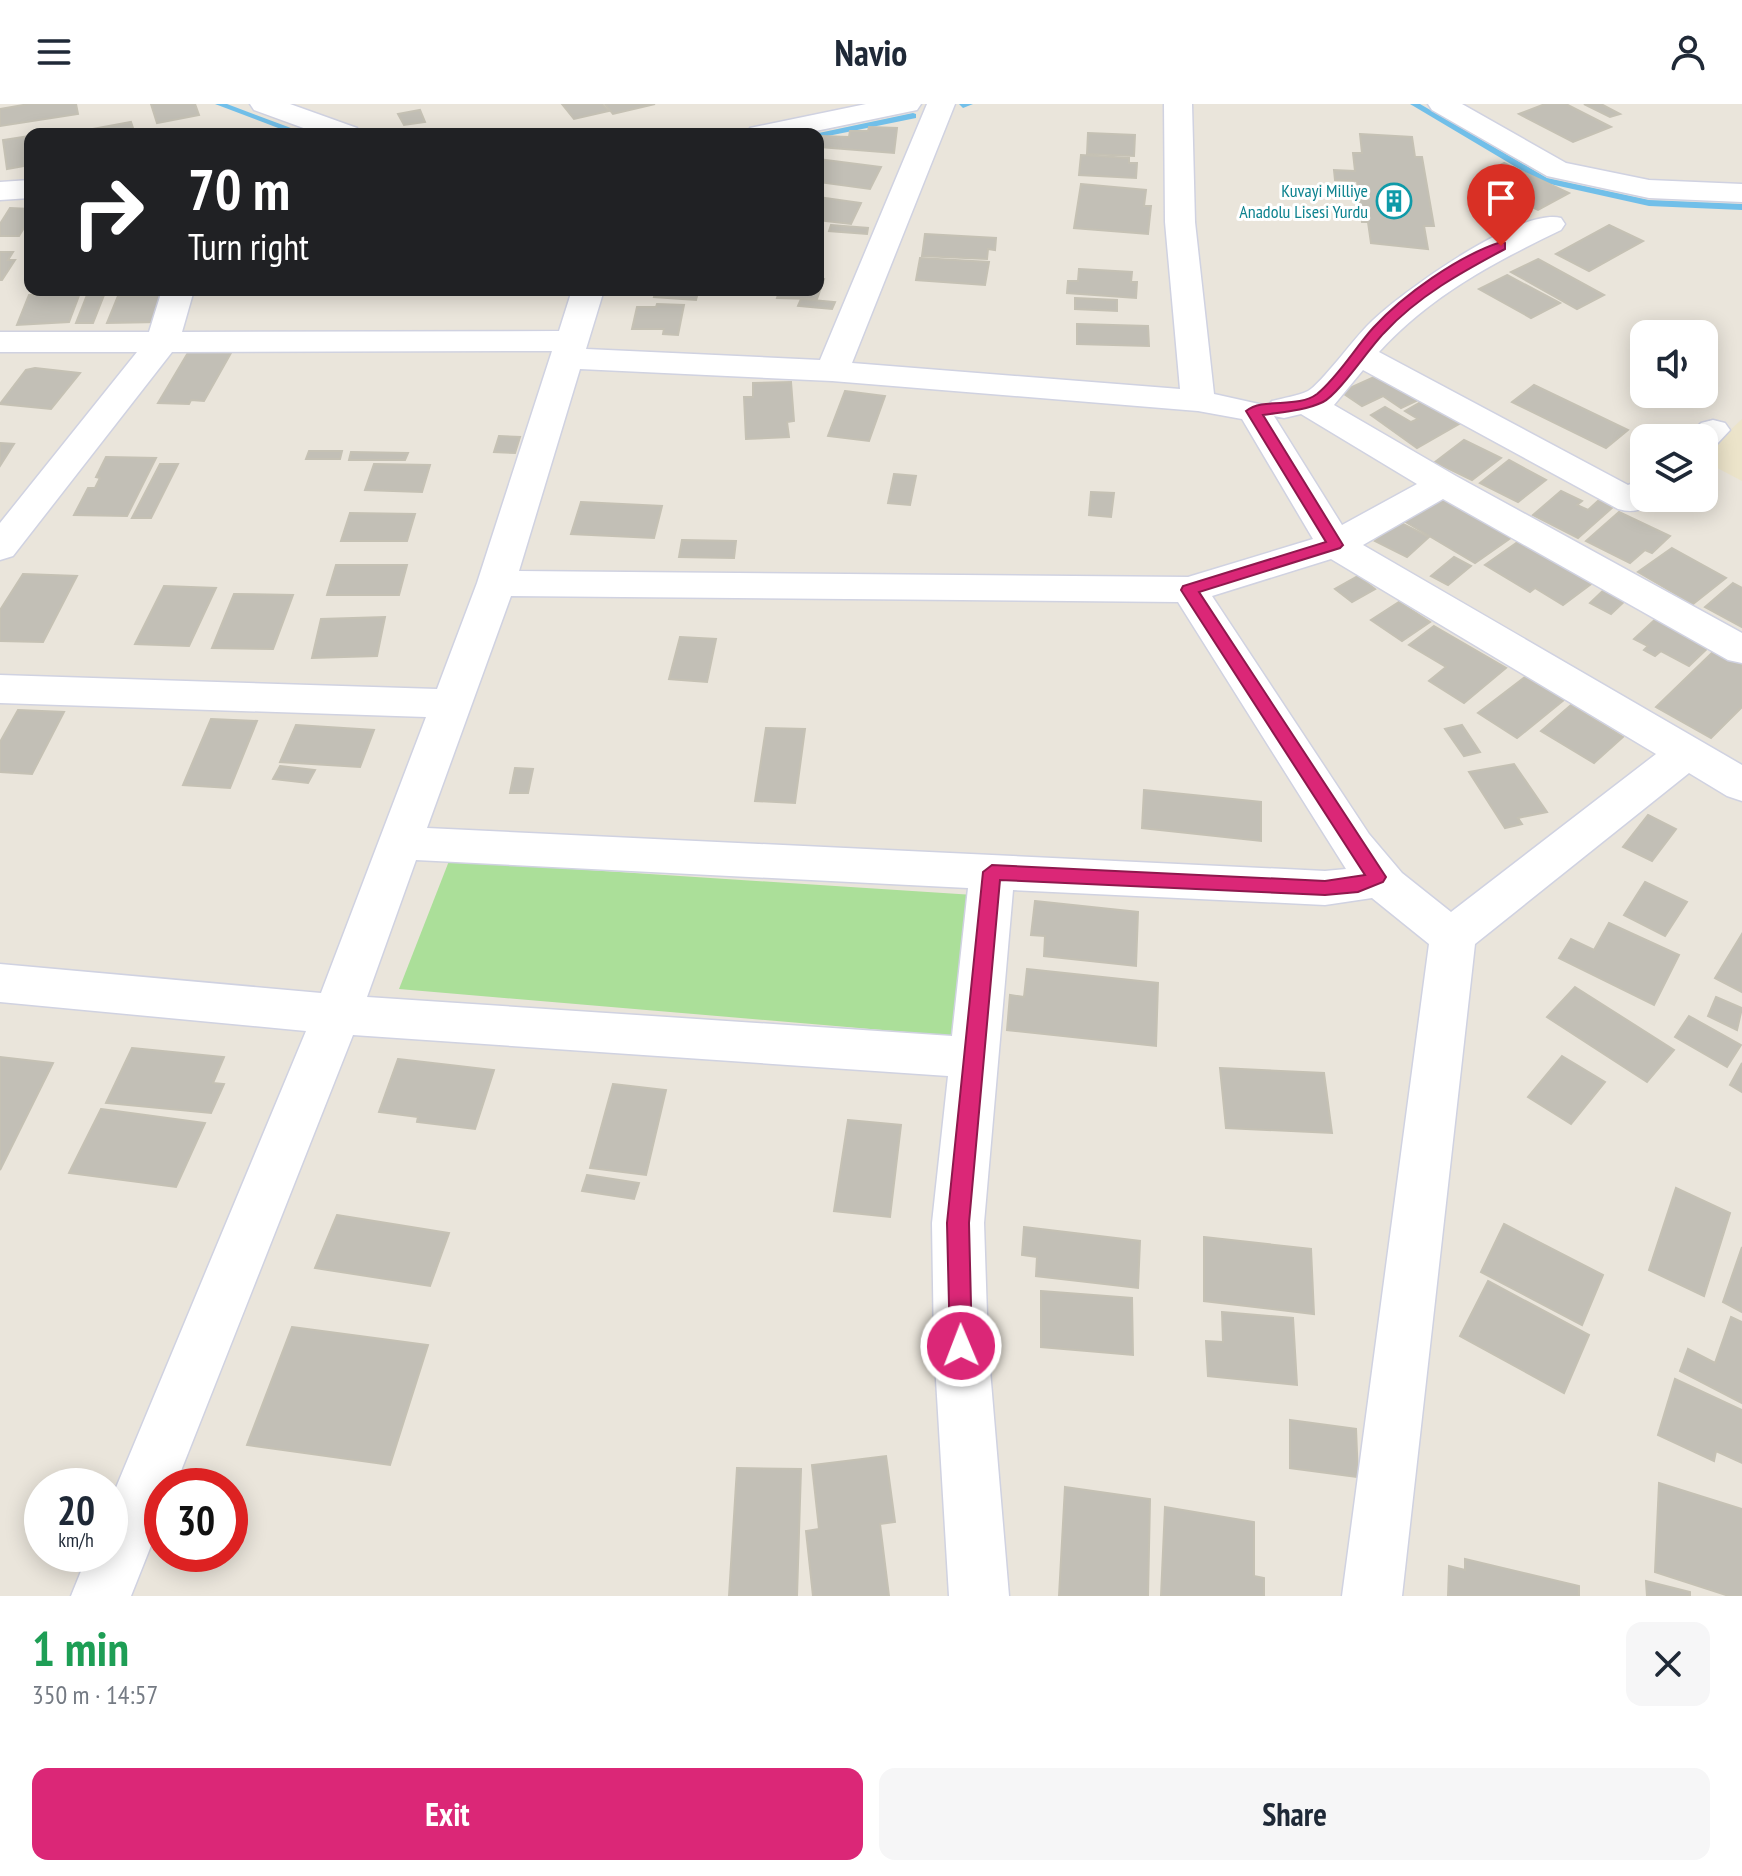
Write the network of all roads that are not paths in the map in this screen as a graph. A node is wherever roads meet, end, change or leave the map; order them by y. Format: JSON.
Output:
{"nodes":[{"id":1,"x":264,"y":104,"type":"edge"},
{"id":2,"x":907,"y":104,"type":"edge"},
{"id":3,"x":941,"y":104,"type":"edge"},
{"id":4,"x":1178,"y":104,"type":"edge"},
{"id":5,"x":1442,"y":104,"type":"edge"},
{"id":6,"x":1506,"y":104,"type":"edge"},
{"id":7,"x":1469,"y":119,"type":"junction"},
{"id":8,"x":330,"y":128,"type":"edge"},
{"id":9,"x":789,"y":128,"type":"edge"},
{"id":10,"x":24,"y":189,"type":"edge"},
{"id":11,"x":0,"y":191,"type":"edge"},
{"id":12,"x":1742,"y":193,"type":"edge"},
{"id":13,"x":1550,"y":224,"type":"dead end"},
{"id":14,"x":176,"y":296,"type":"edge"},
{"id":15,"x":586,"y":296,"type":"edge"},
{"id":16,"x":163,"y":341,"type":"junction"},
{"id":17,"x":0,"y":342,"type":"edge"},
{"id":18,"x":569,"y":349,"type":"junction"},
{"id":19,"x":1359,"y":354,"type":"junction"},
{"id":20,"x":832,"y":371,"type":"junction"},
{"id":21,"x":1198,"y":401,"type":"junction"},
{"id":22,"x":1308,"y":404,"type":"junction"},
{"id":23,"x":1254,"y":411,"type":"junction"},
{"id":24,"x":1443,"y":484,"type":"junction"},
{"id":25,"x":1630,"y":500,"type":"edge"},
{"id":26,"x":1335,"y":545,"type":"junction"},
{"id":27,"x":0,"y":548,"type":"edge"},
{"id":28,"x":496,"y":583,"type":"junction"},
{"id":29,"x":1189,"y":590,"type":"junction"},
{"id":30,"x":1742,"y":650,"type":"edge"},
{"id":31,"x":0,"y":689,"type":"edge"},
{"id":32,"x":451,"y":704,"type":"junction"},
{"id":33,"x":1686,"y":753,"type":"junction"},
{"id":34,"x":1742,"y":785,"type":"edge"},
{"id":35,"x":400,"y":843,"type":"junction"},
{"id":36,"x":992,"y":872,"type":"junction"},
{"id":37,"x":1377,"y":877,"type":"junction"},
{"id":38,"x":1453,"y":936,"type":"junction"},
{"id":39,"x":0,"y":983,"type":"edge"},
{"id":40,"x":337,"y":1014,"type":"junction"},
{"id":41,"x":972,"y":1058,"type":"junction"},
{"id":42,"x":101,"y":1596,"type":"edge"},
{"id":43,"x":979,"y":1596,"type":"edge"},
{"id":44,"x":1372,"y":1596,"type":"edge"}],
"edges":[{"from":1,"to":8,"type":"street"},
{"from":2,"to":9,"type":"street"},
{"from":3,"to":20,"type":"street"},
{"from":4,"to":21,"type":"street"},
{"from":5,"to":7,"type":"street"},
{"from":6,"to":7,"type":"street"},
{"from":7,"to":12,"type":"street"},
{"from":10,"to":11,"type":"street"},
{"from":13,"to":19,"type":"street"},
{"from":14,"to":16,"type":"street"},
{"from":15,"to":18,"type":"street"},
{"from":16,"to":17,"type":"street"},
{"from":16,"to":18,"type":"street"},
{"from":16,"to":27,"type":"street"},
{"from":18,"to":20,"type":"street"},
{"from":18,"to":28,"type":"street"},
{"from":19,"to":22,"type":"street"},
{"from":19,"to":25,"type":"street"},
{"from":20,"to":21,"type":"street"},
{"from":21,"to":23,"type":"street"},
{"from":22,"to":23,"type":"street"},
{"from":22,"to":24,"type":"street"},
{"from":23,"to":26,"type":"street"},
{"from":24,"to":26,"type":"street"},
{"from":24,"to":30,"type":"street"},
{"from":26,"to":29,"type":"street"},
{"from":26,"to":33,"type":"street"},
{"from":28,"to":29,"type":"street"},
{"from":28,"to":32,"type":"street"},
{"from":29,"to":37,"type":"street"},
{"from":31,"to":32,"type":"street"},
{"from":32,"to":35,"type":"street"},
{"from":33,"to":34,"type":"street"},
{"from":33,"to":38,"type":"street"},
{"from":35,"to":36,"type":"street"},
{"from":35,"to":40,"type":"street"},
{"from":36,"to":37,"type":"street"},
{"from":36,"to":41,"type":"street"},
{"from":37,"to":38,"type":"street"},
{"from":38,"to":44,"type":"street"},
{"from":39,"to":40,"type":"street"},
{"from":40,"to":41,"type":"street"},
{"from":40,"to":42,"type":"street"},
{"from":41,"to":43,"type":"street"}]}
